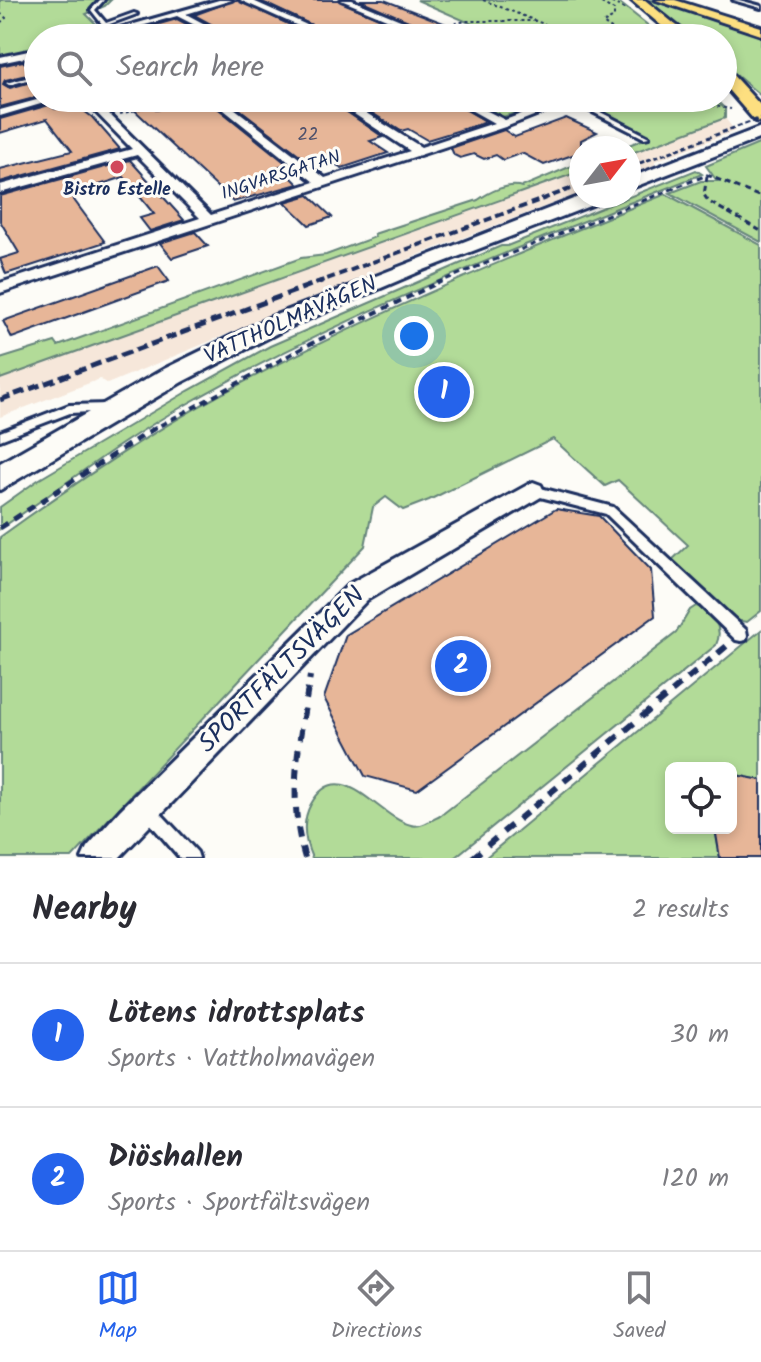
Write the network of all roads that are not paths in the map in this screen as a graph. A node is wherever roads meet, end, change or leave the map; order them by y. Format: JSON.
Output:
{"nodes":[{"id":1,"x":102,"y":0,"type":"edge"},
{"id":2,"x":228,"y":0,"type":"edge"},
{"id":3,"x":244,"y":0,"type":"edge"},
{"id":4,"x":345,"y":0,"type":"edge"},
{"id":5,"x":637,"y":0,"type":"edge"},
{"id":6,"x":662,"y":0,"type":"edge"},
{"id":7,"x":677,"y":0,"type":"edge"},
{"id":8,"x":735,"y":0,"type":"edge"},
{"id":9,"x":761,"y":7,"type":"edge"},
{"id":10,"x":103,"y":14,"type":"dead end"},
{"id":11,"x":135,"y":14,"type":"dead end"},
{"id":12,"x":179,"y":14,"type":"junction"},
{"id":13,"x":104,"y":24,"type":"edge"},
{"id":14,"x":108,"y":24,"type":"edge"},
{"id":15,"x":113,"y":24,"type":"edge"},
{"id":16,"x":123,"y":24,"type":"edge"},
{"id":17,"x":199,"y":24,"type":"edge"},
{"id":18,"x":300,"y":24,"type":"edge"},
{"id":19,"x":405,"y":24,"type":"edge"},
{"id":20,"x":667,"y":24,"type":"edge"},
{"id":21,"x":761,"y":28,"type":"edge"},
{"id":22,"x":24,"y":57,"type":"edge"},
{"id":23,"x":0,"y":60,"type":"edge"},
{"id":24,"x":24,"y":79,"type":"edge"},
{"id":25,"x":9,"y":83,"type":"dead end"},
{"id":26,"x":737,"y":90,"type":"edge"},
{"id":27,"x":24,"y":107,"type":"edge"},
{"id":28,"x":101,"y":112,"type":"edge"},
{"id":29,"x":232,"y":112,"type":"edge"},
{"id":30,"x":357,"y":112,"type":"edge"},
{"id":31,"x":481,"y":112,"type":"edge"},
{"id":32,"x":537,"y":112,"type":"edge"},
{"id":33,"x":598,"y":112,"type":"edge"},
{"id":34,"x":0,"y":113,"type":"edge"},
{"id":35,"x":761,"y":117,"type":"edge"},
{"id":36,"x":504,"y":124,"type":"junction"},
{"id":37,"x":761,"y":132,"type":"edge"},
{"id":38,"x":646,"y":137,"type":"dead end"},
{"id":39,"x":139,"y":151,"type":"junction"},
{"id":40,"x":419,"y":151,"type":"junction"},
{"id":41,"x":641,"y":179,"type":"edge"},
{"id":42,"x":324,"y":183,"type":"junction"},
{"id":43,"x":0,"y":189,"type":"edge"},
{"id":44,"x":569,"y":207,"type":"edge"},
{"id":45,"x":209,"y":220,"type":"junction"},
{"id":46,"x":0,"y":288,"type":"edge"},
{"id":47,"x":117,"y":408,"type":"junction"},
{"id":48,"x":0,"y":436,"type":"edge"},
{"id":49,"x":0,"y":478,"type":"edge"},
{"id":50,"x":533,"y":491,"type":"joint"},
{"id":51,"x":741,"y":635,"type":"road end"},
{"id":52,"x":145,"y":807,"type":"junction"},
{"id":53,"x":98,"y":858,"type":"edge"},
{"id":54,"x":191,"y":858,"type":"edge"}],
"edges":[{"from":1,"to":13,"type":"lane"},
{"from":2,"to":12,"type":"street"},
{"from":3,"to":18,"type":"street"},
{"from":4,"to":19,"type":"street"},
{"from":5,"to":20,"type":"main road"},
{"from":6,"to":21,"type":"main road"},
{"from":7,"to":21,"type":"main road"},
{"from":8,"to":9,"type":"lane"},
{"from":10,"to":14,"type":"lane"},
{"from":11,"to":15,"type":"lane"},
{"from":12,"to":16,"type":"street"},
{"from":12,"to":17,"type":"street"},
{"from":22,"to":23,"type":"street"},
{"from":24,"to":25,"type":"lane"},
{"from":26,"to":35,"type":"main road"},
{"from":27,"to":34,"type":"street"},
{"from":28,"to":39,"type":"street"},
{"from":29,"to":42,"type":"street"},
{"from":30,"to":40,"type":"street"},
{"from":31,"to":36,"type":"street"},
{"from":32,"to":36,"type":"street","name":"INGVARSGATAN"},
{"from":33,"to":38,"type":"lane"},
{"from":36,"to":40,"type":"street","name":"INGVARSGATAN"},
{"from":37,"to":41,"type":"main road"},
{"from":39,"to":43,"type":"street"},
{"from":39,"to":45,"type":"street"},
{"from":40,"to":42,"type":"street","name":"INGVARSGATAN"},
{"from":42,"to":45,"type":"street","name":"INGVARSGATAN"},
{"from":44,"to":47,"type":"main road","name":"VATTHOLMAVÄGEN"},
{"from":45,"to":46,"type":"street","name":"INGVARSGATAN"},
{"from":47,"to":48,"type":"lane"},
{"from":47,"to":49,"type":"main road","name":"VATTHOLMAVÄGEN"},
{"from":50,"to":51,"type":"lane"},
{"from":50,"to":52,"type":"street","name":"SPORTFÄLTSVÄGEN"},
{"from":52,"to":53,"type":"street","name":"SPORTFÄLTSVÄGEN"},
{"from":52,"to":54,"type":"lane"}]}
